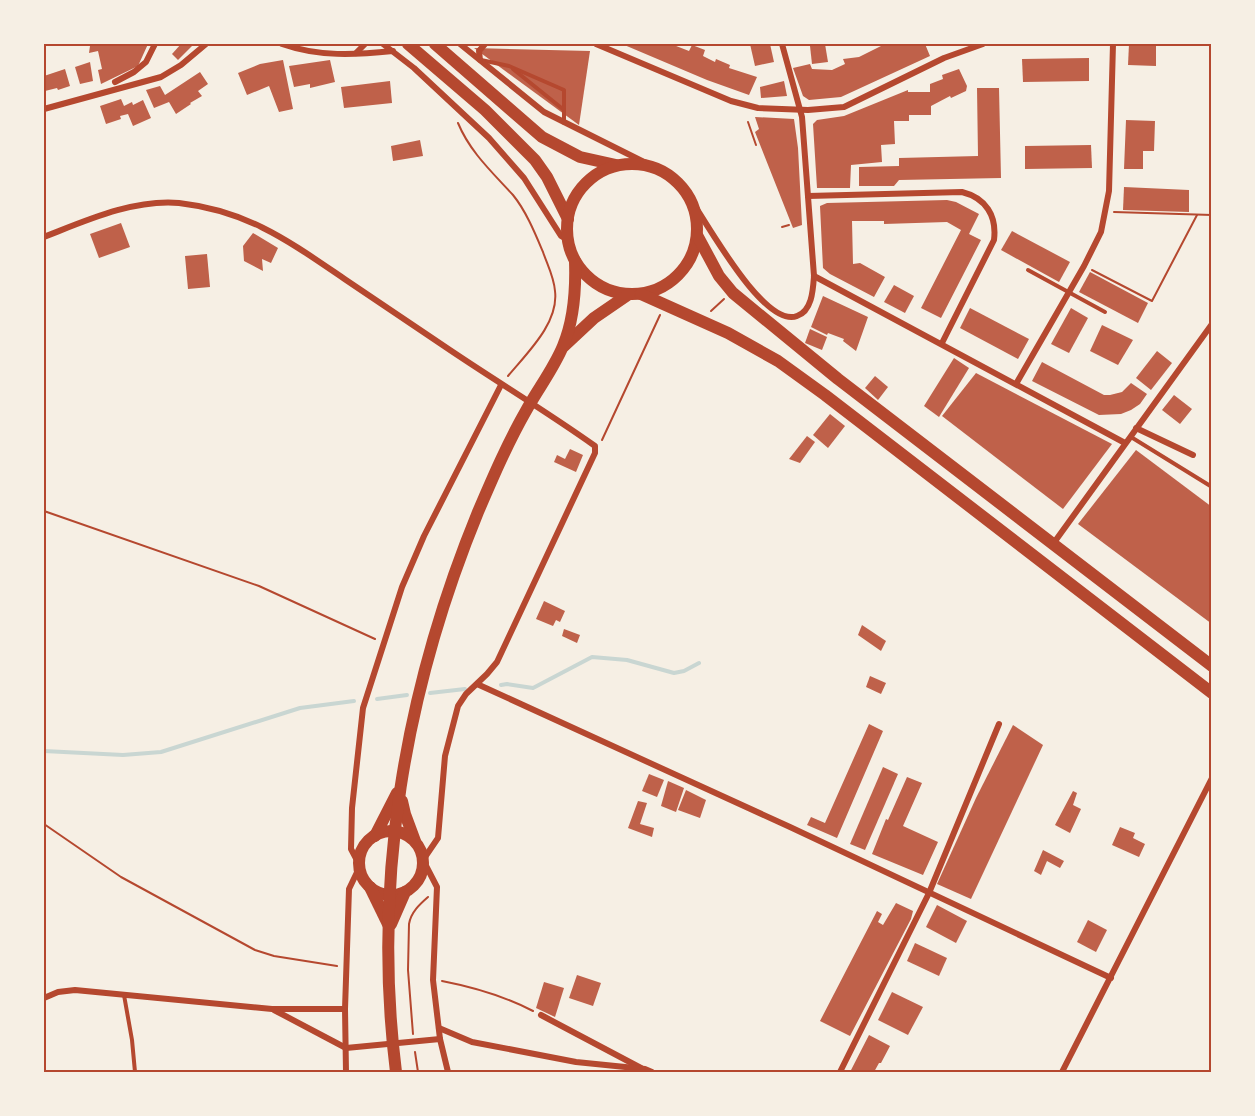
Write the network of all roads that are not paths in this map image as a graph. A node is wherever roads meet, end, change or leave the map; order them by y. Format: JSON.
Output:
{"nodes":[{"id":1,"x":155,"y":44,"type":"edge"},
{"id":2,"x":206,"y":44,"type":"edge"},
{"id":3,"x":282,"y":44,"type":"edge"},
{"id":4,"x":365,"y":44,"type":"edge"},
{"id":5,"x":383,"y":44,"type":"edge"},
{"id":6,"x":408,"y":44,"type":"edge"},
{"id":7,"x":435,"y":44,"type":"edge"},
{"id":8,"x":460,"y":44,"type":"edge"},
{"id":9,"x":485,"y":44,"type":"edge"},
{"id":10,"x":596,"y":44,"type":"edge"},
{"id":11,"x":782,"y":44,"type":"edge"},
{"id":12,"x":983,"y":44,"type":"edge"},
{"id":13,"x":1113,"y":44,"type":"edge"},
{"id":14,"x":393,"y":51,"type":"junction"},
{"id":15,"x":356,"y":53,"type":"junction"},
{"id":16,"x":480,"y":60,"type":"junction"},
{"id":17,"x":509,"y":66,"type":"junction"},
{"id":18,"x":115,"y":82,"type":"dead end"},
{"id":19,"x":44,"y":109,"type":"edge"},
{"id":20,"x":801,"y":109,"type":"junction"},
{"id":21,"x":565,"y":110,"type":"junction"},
{"id":22,"x":564,"y":123,"type":"junction"},
{"id":23,"x":618,"y":165,"type":"junction"},
{"id":24,"x":654,"y":167,"type":"junction"},
{"id":25,"x":808,"y":196,"type":"junction"},
{"id":26,"x":689,"y":197,"type":"junction"},
{"id":27,"x":568,"y":219,"type":"junction"},
{"id":28,"x":697,"y":235,"type":"junction"},
{"id":29,"x":44,"y":237,"type":"edge"},
{"id":30,"x":568,"y":240,"type":"junction"},
{"id":31,"x":575,"y":261,"type":"junction"},
{"id":32,"x":1028,"y":270,"type":"dead end"},
{"id":33,"x":814,"y":276,"type":"junction"},
{"id":34,"x":1068,"y":292,"type":"junction"},
{"id":35,"x":635,"y":294,"type":"junction"},
{"id":36,"x":1105,"y":312,"type":"dead end"},
{"id":37,"x":1212,"y":324,"type":"edge"},
{"id":38,"x":942,"y":343,"type":"junction"},
{"id":39,"x":563,"y":346,"type":"junction"},
{"id":40,"x":1016,"y":384,"type":"junction"},
{"id":41,"x":501,"y":385,"type":"junction"},
{"id":42,"x":1136,"y":428,"type":"junction"},
{"id":43,"x":1130,"y":436,"type":"junction"},
{"id":44,"x":1125,"y":443,"type":"junction"},
{"id":45,"x":1193,"y":455,"type":"dead end"},
{"id":46,"x":1212,"y":487,"type":"edge"},
{"id":47,"x":1053,"y":544,"type":"junction"},
{"id":48,"x":1212,"y":666,"type":"edge"},
{"id":49,"x":477,"y":684,"type":"junction"},
{"id":50,"x":1212,"y":693,"type":"edge"},
{"id":51,"x":999,"y":724,"type":"dead end"},
{"id":52,"x":1212,"y":778,"type":"edge"},
{"id":53,"x":400,"y":787,"type":"junction"},
{"id":54,"x":395,"y":831,"type":"junction"},
{"id":55,"x":375,"y":836,"type":"junction"},
{"id":56,"x":416,"y":842,"type":"junction"},
{"id":57,"x":423,"y":860,"type":"junction"},
{"id":58,"x":360,"y":866,"type":"junction"},
{"id":59,"x":370,"y":887,"type":"junction"},
{"id":60,"x":405,"y":892,"type":"junction"},
{"id":61,"x":929,"y":893,"type":"junction"},
{"id":62,"x":390,"y":895,"type":"junction"},
{"id":63,"x":389,"y":928,"type":"junction"},
{"id":64,"x":1111,"y":978,"type":"junction"},
{"id":65,"x":124,"y":995,"type":"junction"},
{"id":66,"x":44,"y":998,"type":"edge"},
{"id":67,"x":272,"y":1009,"type":"junction"},
{"id":68,"x":345,"y":1009,"type":"junction"},
{"id":69,"x":541,"y":1015,"type":"road end"},
{"id":70,"x":439,"y":1028,"type":"junction"},
{"id":71,"x":441,"y":1039,"type":"junction"},
{"id":72,"x":346,"y":1048,"type":"junction"},
{"id":73,"x":645,"y":1069,"type":"junction"},
{"id":74,"x":135,"y":1072,"type":"edge"},
{"id":75,"x":346,"y":1072,"type":"edge"},
{"id":76,"x":396,"y":1072,"type":"edge"},
{"id":77,"x":448,"y":1072,"type":"edge"},
{"id":78,"x":652,"y":1072,"type":"edge"},
{"id":79,"x":840,"y":1072,"type":"edge"},
{"id":80,"x":1062,"y":1072,"type":"edge"}],
"edges":[{"from":1,"to":18,"type":"street"},
{"from":2,"to":19,"type":"street"},
{"from":3,"to":15,"type":"street"},
{"from":4,"to":15,"type":"street"},
{"from":5,"to":14,"type":"street"},
{"from":6,"to":27,"type":"main road"},
{"from":7,"to":23,"type":"main road"},
{"from":8,"to":16,"type":"street"},
{"from":9,"to":16,"type":"street"},
{"from":10,"to":20,"type":"street"},
{"from":11,"to":20,"type":"street"},
{"from":12,"to":20,"type":"street"},
{"from":13,"to":34,"type":"street"},
{"from":14,"to":15,"type":"street"},
{"from":14,"to":30,"type":"street"},
{"from":16,"to":17,"type":"lane"},
{"from":16,"to":22,"type":"street"},
{"from":17,"to":21,"type":"lane"},
{"from":17,"to":21,"type":"lane"},
{"from":20,"to":25,"type":"street"},
{"from":21,"to":22,"type":"lane"},
{"from":22,"to":24,"type":"street"},
{"from":23,"to":24,"type":"main road"},
{"from":23,"to":27,"type":"main road"},
{"from":24,"to":26,"type":"main road"},
{"from":25,"to":33,"type":"street"},
{"from":25,"to":38,"type":"street"},
{"from":26,"to":28,"type":"main road"},
{"from":26,"to":33,"type":"street"},
{"from":27,"to":30,"type":"main road"},
{"from":28,"to":35,"type":"main road"},
{"from":28,"to":47,"type":"main road"},
{"from":29,"to":41,"type":"street"},
{"from":30,"to":31,"type":"main road"},
{"from":31,"to":35,"type":"main road"},
{"from":31,"to":39,"type":"main road"},
{"from":32,"to":34,"type":"lane"},
{"from":33,"to":38,"type":"street"},
{"from":34,"to":36,"type":"lane"},
{"from":34,"to":40,"type":"street"},
{"from":35,"to":39,"type":"main road"},
{"from":35,"to":50,"type":"main road"},
{"from":37,"to":42,"type":"street"},
{"from":38,"to":40,"type":"street"},
{"from":39,"to":53,"type":"main road"},
{"from":40,"to":44,"type":"street"},
{"from":41,"to":49,"type":"street"},
{"from":41,"to":58,"type":"street"},
{"from":42,"to":43,"type":"street"},
{"from":42,"to":45,"type":"street"},
{"from":43,"to":44,"type":"street"},
{"from":43,"to":46,"type":"lane"},
{"from":44,"to":47,"type":"street"},
{"from":47,"to":48,"type":"main road"},
{"from":49,"to":57,"type":"street"},
{"from":49,"to":61,"type":"street"},
{"from":51,"to":61,"type":"street"},
{"from":52,"to":64,"type":"street"},
{"from":53,"to":54,"type":"main road"},
{"from":53,"to":55,"type":"main road"},
{"from":53,"to":56,"type":"main road"},
{"from":54,"to":55,"type":"main road"},
{"from":54,"to":56,"type":"main road"},
{"from":54,"to":62,"type":"main road"},
{"from":55,"to":58,"type":"main road"},
{"from":56,"to":57,"type":"main road"},
{"from":57,"to":60,"type":"main road"},
{"from":57,"to":70,"type":"street"},
{"from":58,"to":59,"type":"main road"},
{"from":58,"to":68,"type":"street"},
{"from":59,"to":62,"type":"main road"},
{"from":59,"to":63,"type":"main road"},
{"from":60,"to":62,"type":"main road"},
{"from":60,"to":63,"type":"main road"},
{"from":61,"to":64,"type":"street"},
{"from":61,"to":79,"type":"street"},
{"from":62,"to":63,"type":"main road"},
{"from":63,"to":76,"type":"main road"},
{"from":64,"to":80,"type":"street"},
{"from":65,"to":66,"type":"street"},
{"from":65,"to":67,"type":"street"},
{"from":65,"to":74,"type":"lane"},
{"from":67,"to":68,"type":"street"},
{"from":67,"to":72,"type":"street"},
{"from":68,"to":72,"type":"street"},
{"from":69,"to":73,"type":"street"},
{"from":70,"to":71,"type":"street"},
{"from":70,"to":73,"type":"street"},
{"from":71,"to":72,"type":"street"},
{"from":71,"to":77,"type":"street"},
{"from":72,"to":75,"type":"street"},
{"from":73,"to":78,"type":"street"}]}
